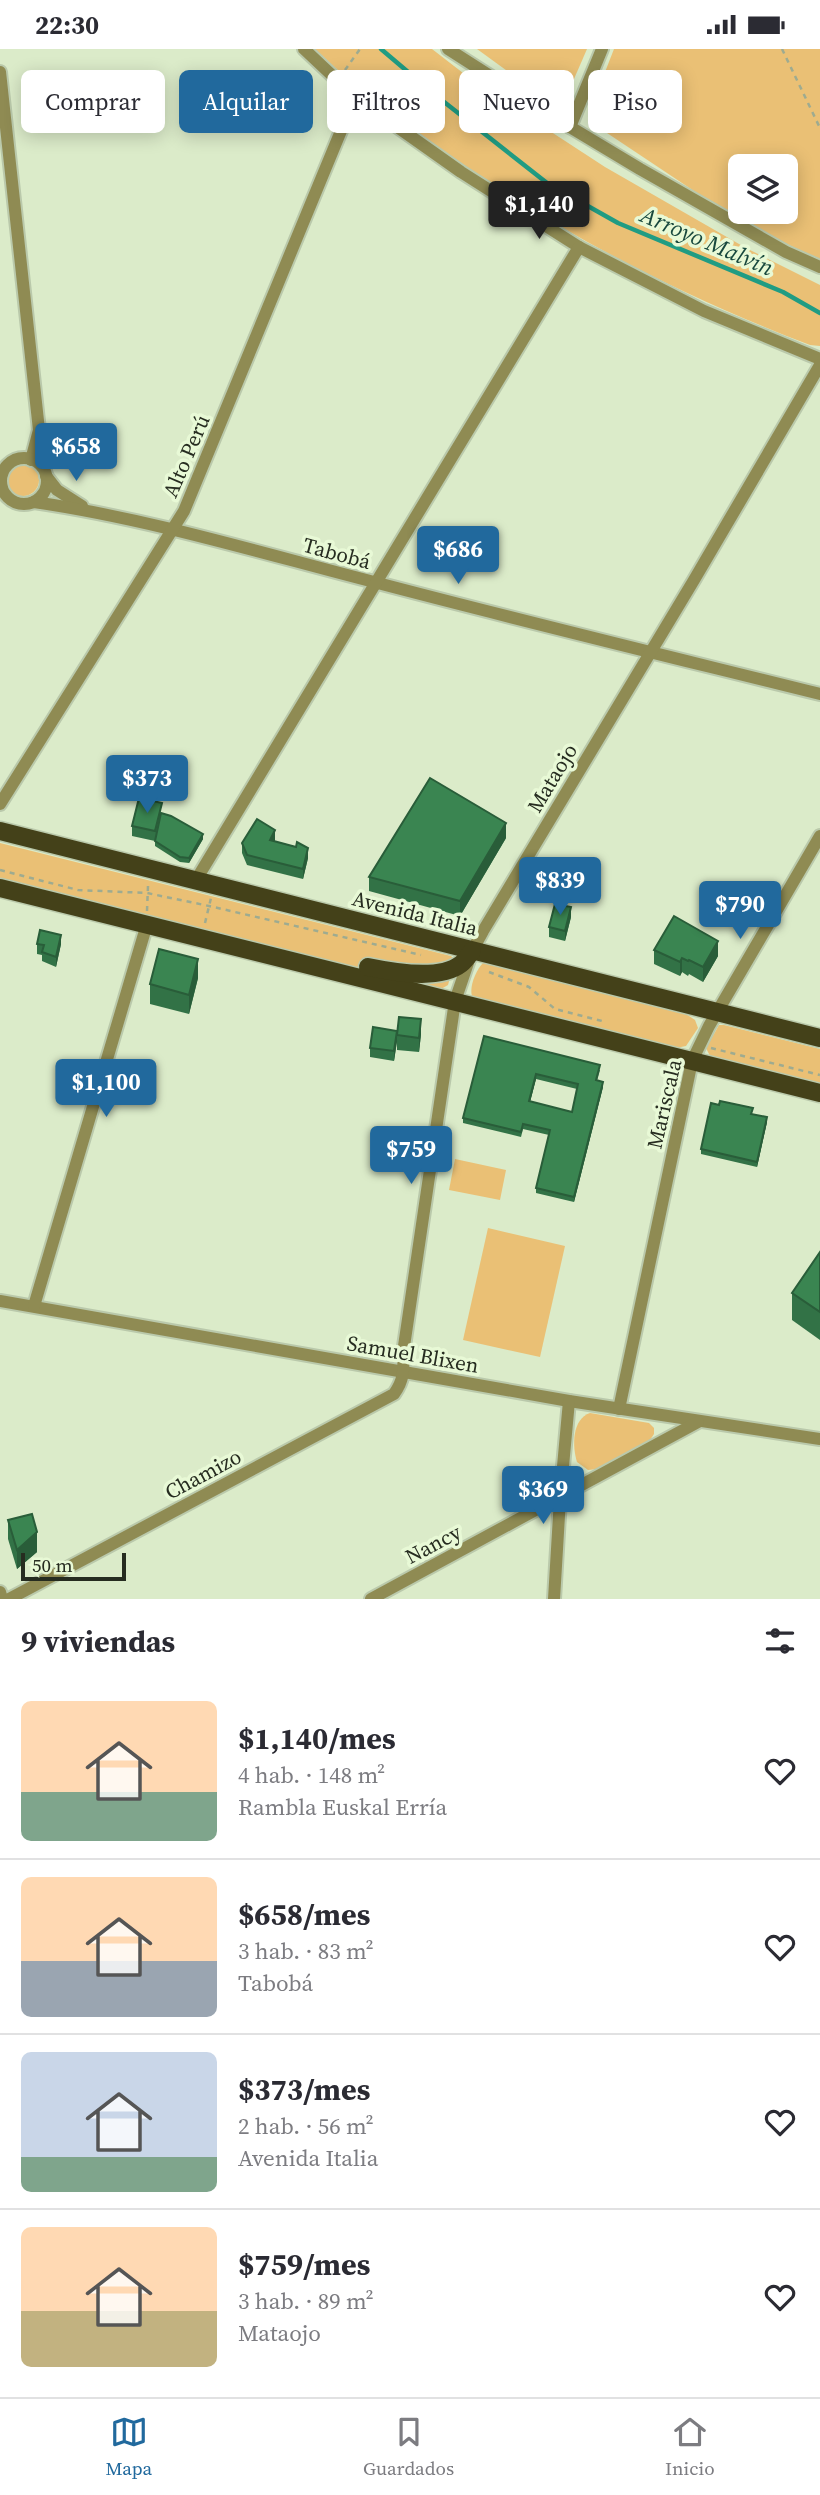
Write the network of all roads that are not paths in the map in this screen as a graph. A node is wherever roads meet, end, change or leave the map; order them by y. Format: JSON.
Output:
{"nodes":[{"id":1,"x":304,"y":49,"type":"edge"},
{"id":2,"x":448,"y":49,"type":"edge"},
{"id":3,"x":602,"y":49,"type":"edge"},
{"id":4,"x":481,"y":70,"type":"edge"},
{"id":5,"x":327,"y":71,"type":"edge"},
{"id":6,"x":0,"y":72,"type":"edge"},
{"id":7,"x":574,"y":117,"type":"edge"},
{"id":8,"x":574,"y":129,"type":"edge"},
{"id":9,"x":340,"y":133,"type":"edge"},
{"id":10,"x":407,"y":133,"type":"edge"},
{"id":11,"x":579,"y":247,"type":"junction"},
{"id":12,"x":820,"y":267,"type":"edge"},
{"id":13,"x":820,"y":359,"type":"edge"},
{"id":14,"x":820,"y":365,"type":"edge"},
{"id":15,"x":31,"y":460,"type":"junction"},
{"id":16,"x":2,"y":470,"type":"edge"},
{"id":17,"x":46,"y":476,"type":"junction"},
{"id":18,"x":10,"y":500,"type":"junction"},
{"id":19,"x":34,"y":502,"type":"junction"},
{"id":20,"x":0,"y":510,"type":"edge"},
{"id":21,"x":88,"y":510,"type":"junction"},
{"id":22,"x":174,"y":529,"type":"junction"},
{"id":23,"x":375,"y":583,"type":"junction"},
{"id":24,"x":650,"y":650,"type":"junction"},
{"id":25,"x":820,"y":694,"type":"edge"},
{"id":26,"x":0,"y":804,"type":"edge"},
{"id":27,"x":0,"y":831,"type":"edge"},
{"id":28,"x":820,"y":837,"type":"edge"},
{"id":29,"x":196,"y":880,"type":"junction"},
{"id":30,"x":0,"y":887,"type":"edge"},
{"id":31,"x":147,"y":924,"type":"junction"},
{"id":32,"x":472,"y":951,"type":"junction"},
{"id":33,"x":292,"y":960,"type":"junction"},
{"id":34,"x":455,"y":1001,"type":"junction"},
{"id":35,"x":717,"y":1012,"type":"junction"},
{"id":36,"x":820,"y":1038,"type":"edge"},
{"id":37,"x":692,"y":1061,"type":"junction"},
{"id":38,"x":820,"y":1093,"type":"edge"},
{"id":39,"x":0,"y":1301,"type":"edge"},
{"id":40,"x":34,"y":1305,"type":"junction"},
{"id":41,"x":404,"y":1373,"type":"junction"},
{"id":42,"x":569,"y":1401,"type":"junction"},
{"id":43,"x":619,"y":1409,"type":"junction"},
{"id":44,"x":698,"y":1422,"type":"junction"},
{"id":45,"x":820,"y":1439,"type":"edge"},
{"id":46,"x":560,"y":1499,"type":"junction"},
{"id":47,"x":0,"y":1592,"type":"edge"},
{"id":48,"x":2,"y":1599,"type":"edge"},
{"id":49,"x":9,"y":1599,"type":"edge"},
{"id":50,"x":371,"y":1599,"type":"edge"},
{"id":51,"x":554,"y":1599,"type":"edge"}],
"edges":[{"from":1,"to":5,"type":"street"},
{"from":2,"to":4,"type":"street"},
{"from":3,"to":7,"type":"street"},
{"from":6,"to":15,"type":"street"},
{"from":8,"to":12,"type":"street"},
{"from":9,"to":22,"type":"street","name":"Alto Perú"},
{"from":10,"to":11,"type":"street"},
{"from":11,"to":13,"type":"street"},
{"from":11,"to":23,"type":"street"},
{"from":14,"to":24,"type":"street","name":"Mataojo"},
{"from":15,"to":16,"type":"street"},
{"from":15,"to":17,"type":"street","name":"Tabobá"},
{"from":16,"to":18,"type":"street"},
{"from":17,"to":19,"type":"street"},
{"from":17,"to":21,"type":"street","name":"Tabobá"},
{"from":18,"to":19,"type":"street","name":"Tabobá"},
{"from":18,"to":20,"type":"street"},
{"from":19,"to":21,"type":"street","name":"Tabobá"},
{"from":21,"to":22,"type":"street","name":"Tabobá"},
{"from":22,"to":23,"type":"street","name":"Tabobá"},
{"from":22,"to":26,"type":"street","name":"Alto Perú"},
{"from":23,"to":24,"type":"street","name":"Tabobá"},
{"from":23,"to":29,"type":"street"},
{"from":24,"to":25,"type":"street","name":"Tabobá"},
{"from":24,"to":32,"type":"street","name":"Mataojo"},
{"from":27,"to":29,"type":"main road","name":"Avenida Italia"},
{"from":28,"to":35,"type":"street","name":"Mariscala"},
{"from":29,"to":32,"type":"main road","name":"Avenida Italia"},
{"from":30,"to":31,"type":"main road"},
{"from":31,"to":33,"type":"main road"},
{"from":31,"to":40,"type":"street"},
{"from":32,"to":33,"type":"main road"},
{"from":32,"to":34,"type":"street","name":"Mataojo"},
{"from":32,"to":35,"type":"main road","name":"Avenida Italia"},
{"from":33,"to":34,"type":"main road"},
{"from":34,"to":37,"type":"main road"},
{"from":34,"to":41,"type":"street","name":"Mataojo"},
{"from":35,"to":36,"type":"main road","name":"Avenida Italia"},
{"from":35,"to":37,"type":"street","name":"Mariscala"},
{"from":37,"to":38,"type":"main road"},
{"from":37,"to":43,"type":"street","name":"Mariscala"},
{"from":39,"to":40,"type":"street","name":"Samuel Blixen"},
{"from":40,"to":41,"type":"street","name":"Samuel Blixen"},
{"from":41,"to":42,"type":"street","name":"Samuel Blixen"},
{"from":41,"to":49,"type":"street","name":"Chamizo"},
{"from":42,"to":43,"type":"street","name":"Samuel Blixen"},
{"from":42,"to":46,"type":"street"},
{"from":43,"to":44,"type":"street","name":"Samuel Blixen"},
{"from":44,"to":45,"type":"street","name":"Samuel Blixen"},
{"from":44,"to":46,"type":"street","name":"Nancy"},
{"from":46,"to":50,"type":"street","name":"Nancy"},
{"from":46,"to":51,"type":"street"},
{"from":47,"to":48,"type":"street"}]}
